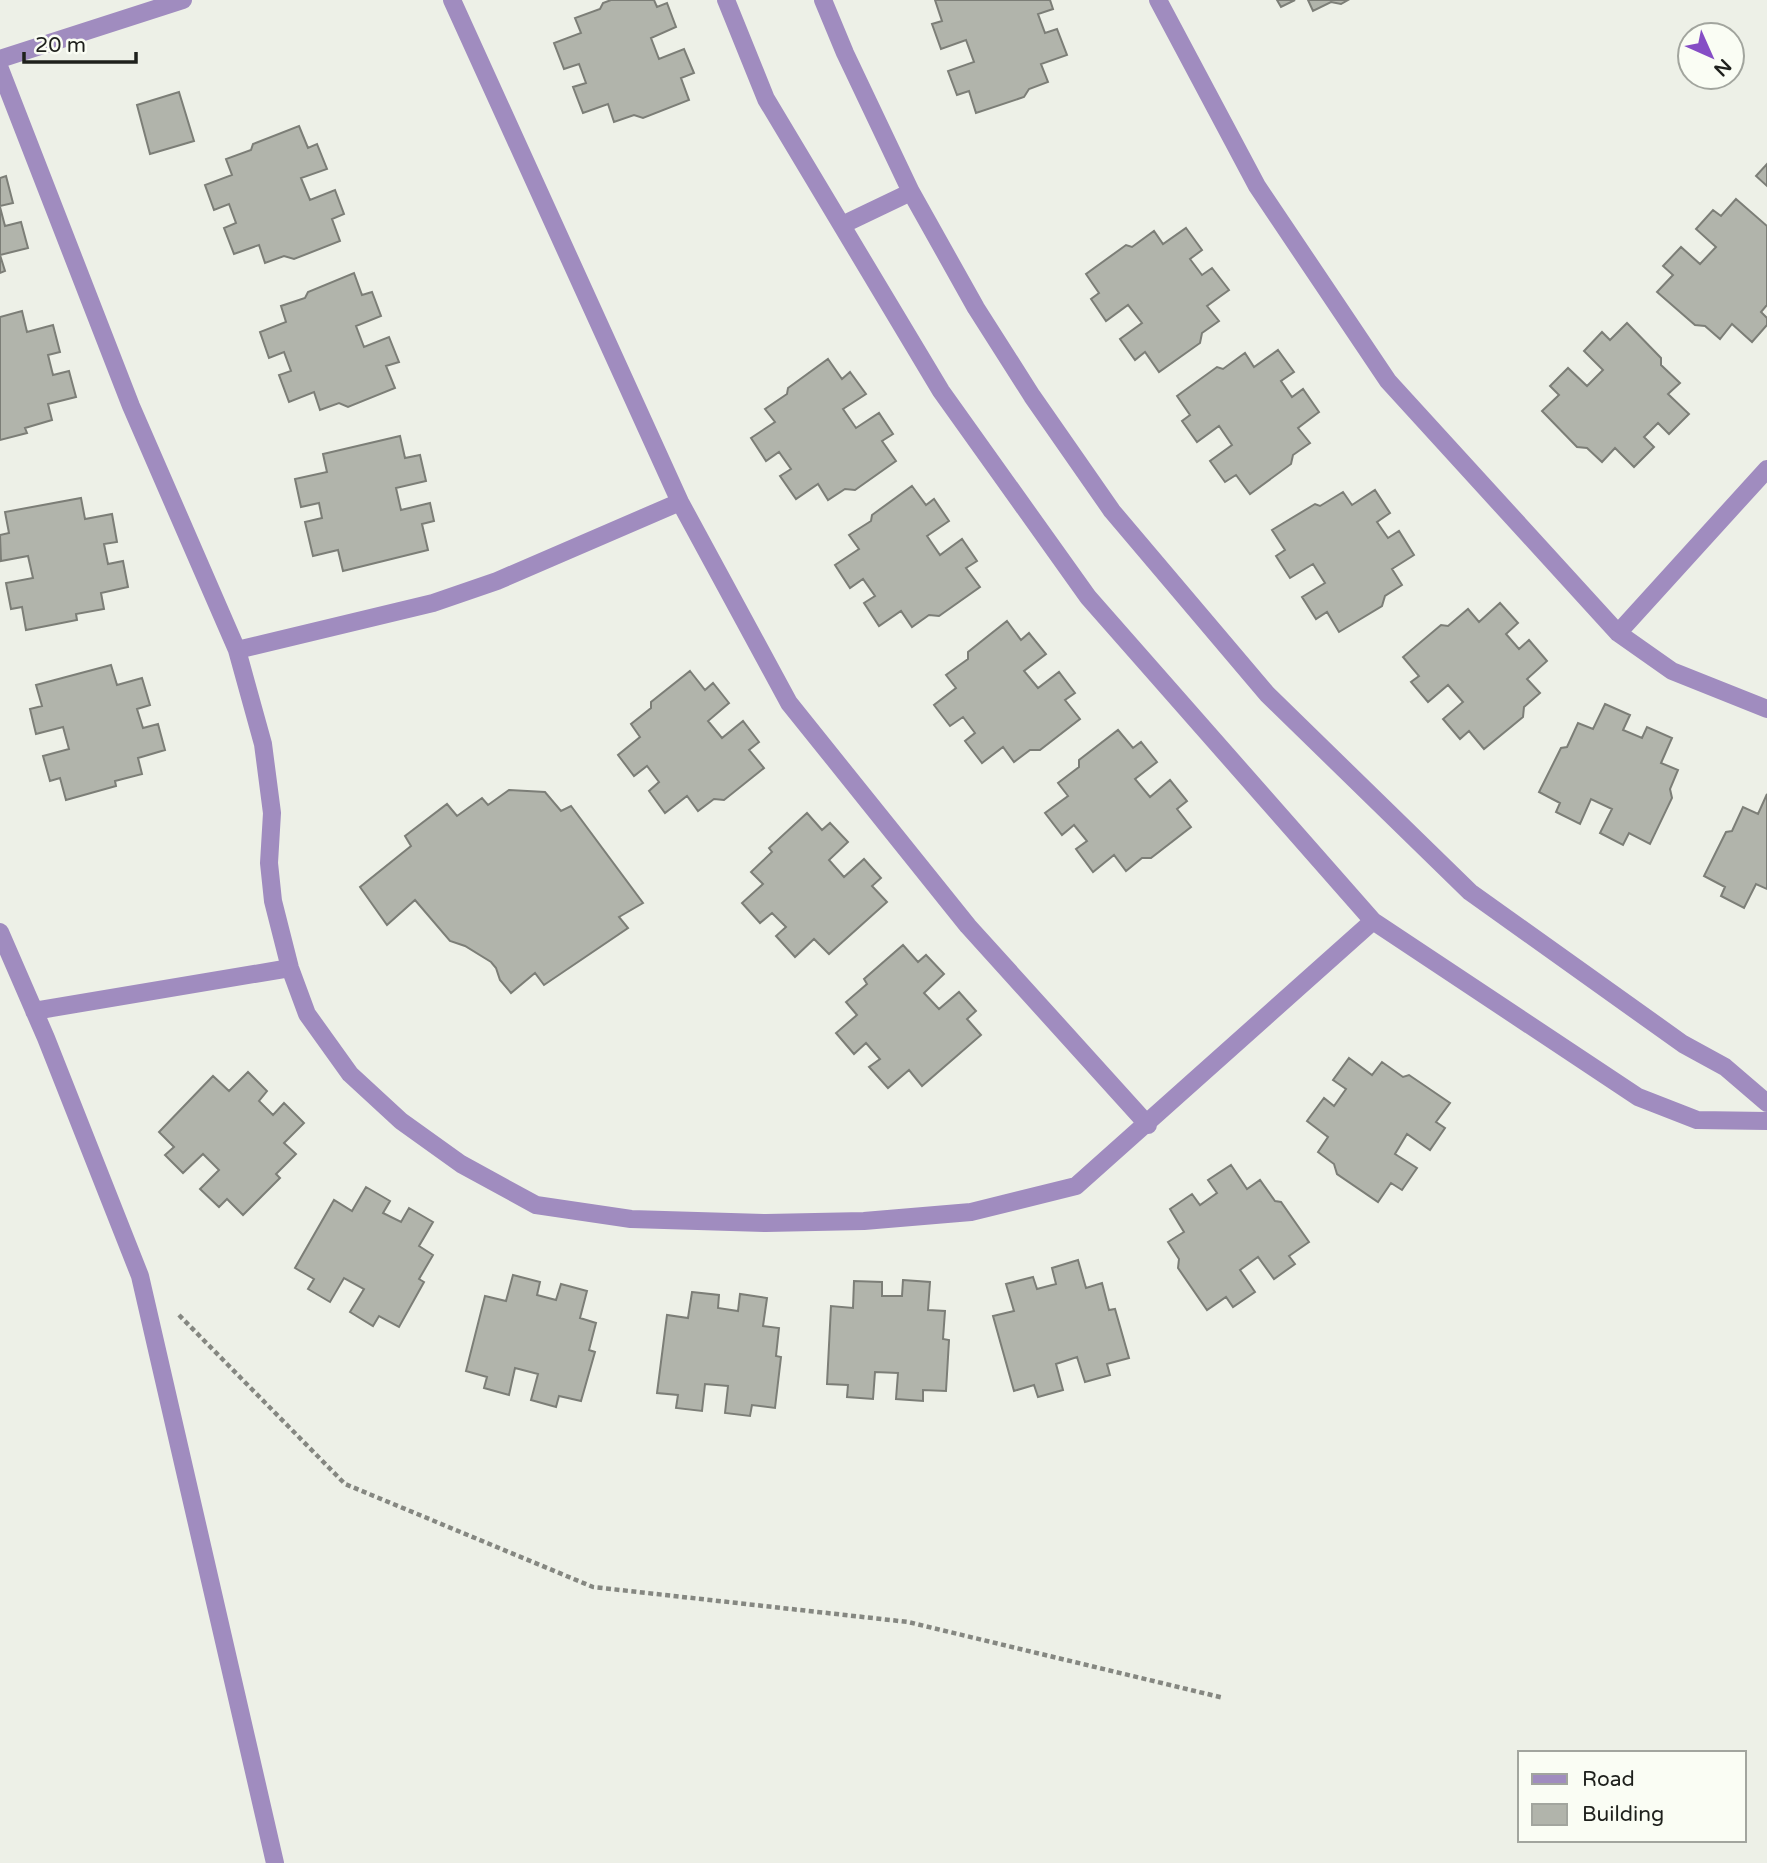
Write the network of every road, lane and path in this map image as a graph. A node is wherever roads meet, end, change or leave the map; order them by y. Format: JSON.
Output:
{"nodes":[{"id":1,"x":183,"y":0,"type":"edge"},
{"id":2,"x":452,"y":0,"type":"edge"},
{"id":3,"x":726,"y":0,"type":"edge"},
{"id":4,"x":823,"y":0,"type":"edge"},
{"id":5,"x":1158,"y":0,"type":"edge"},
{"id":6,"x":0,"y":59,"type":"edge"},
{"id":7,"x":0,"y":69,"type":"edge"},
{"id":8,"x":911,"y":192,"type":"junction"},
{"id":9,"x":842,"y":225,"type":"junction"},
{"id":10,"x":1767,"y":469,"type":"edge"},
{"id":11,"x":680,"y":502,"type":"junction"},
{"id":12,"x":1618,"y":633,"type":"junction"},
{"id":13,"x":237,"y":650,"type":"junction"},
{"id":14,"x":1767,"y":709,"type":"edge"},
{"id":15,"x":1373,"y":921,"type":"junction"},
{"id":16,"x":0,"y":932,"type":"edge"},
{"id":17,"x":290,"y":968,"type":"junction"},
{"id":18,"x":34,"y":1011,"type":"junction"},
{"id":19,"x":1767,"y":1102,"type":"edge"},
{"id":20,"x":1767,"y":1121,"type":"edge"},
{"id":21,"x":1147,"y":1125,"type":"junction"},
{"id":22,"x":140,"y":1276,"type":"junction"},
{"id":23,"x":1224,"y":1698,"type":"dead end"},
{"id":24,"x":275,"y":1863,"type":"edge"}],
"edges":[{"from":1,"to":6,"type":"street"},
{"from":2,"to":11,"type":"street"},
{"from":3,"to":9,"type":"street"},
{"from":4,"to":8,"type":"street"},
{"from":5,"to":12,"type":"street"},
{"from":7,"to":13,"type":"street"},
{"from":8,"to":9,"type":"street"},
{"from":8,"to":19,"type":"street"},
{"from":9,"to":15,"type":"street"},
{"from":10,"to":12,"type":"street"},
{"from":11,"to":13,"type":"street"},
{"from":11,"to":21,"type":"street"},
{"from":12,"to":14,"type":"street"},
{"from":13,"to":17,"type":"street"},
{"from":15,"to":20,"type":"street"},
{"from":15,"to":21,"type":"street"},
{"from":16,"to":18,"type":"street"},
{"from":17,"to":18,"type":"street"},
{"from":17,"to":21,"type":"street"},
{"from":18,"to":22,"type":"street"},
{"from":22,"to":23,"type":"path"},
{"from":22,"to":24,"type":"street"}]}
